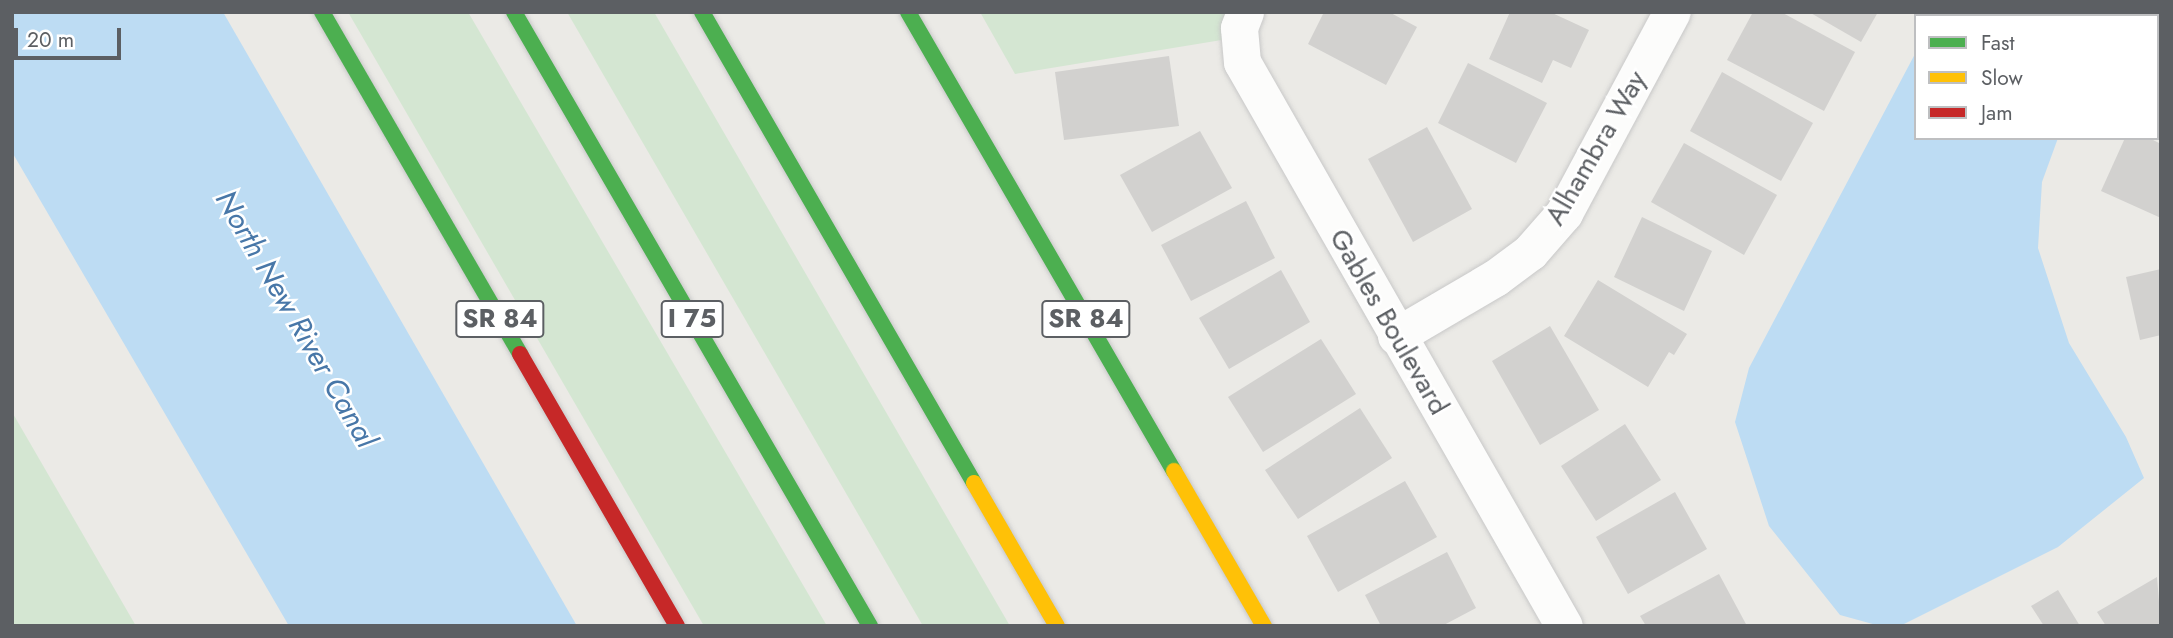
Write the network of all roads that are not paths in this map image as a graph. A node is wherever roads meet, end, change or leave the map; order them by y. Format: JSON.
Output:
{"nodes":[{"id":1,"x":322,"y":12,"type":"edge"},
{"id":2,"x":514,"y":12,"type":"edge"},
{"id":3,"x":702,"y":12,"type":"edge"},
{"id":4,"x":908,"y":12,"type":"edge"},
{"id":5,"x":1245,"y":12,"type":"edge"},
{"id":6,"x":1672,"y":12,"type":"edge"},
{"id":7,"x":1396,"y":336,"type":"junction"},
{"id":8,"x":677,"y":626,"type":"edge"},
{"id":9,"x":870,"y":626,"type":"edge"},
{"id":10,"x":1057,"y":626,"type":"edge"},
{"id":11,"x":1264,"y":626,"type":"edge"},
{"id":12,"x":1564,"y":626,"type":"edge"}],
"edges":[{"from":1,"to":8,"type":"main road","number":"SR 84"},
{"from":2,"to":9,"type":"main road","number":"I 75"},
{"from":3,"to":10,"type":"main road"},
{"from":4,"to":11,"type":"main road","number":"SR 84"},
{"from":5,"to":7,"type":"street","name":"Gables Boulevard"},
{"from":6,"to":7,"type":"street","name":"Alhambra Way"},
{"from":7,"to":12,"type":"street","name":"Gables Boulevard"}]}
